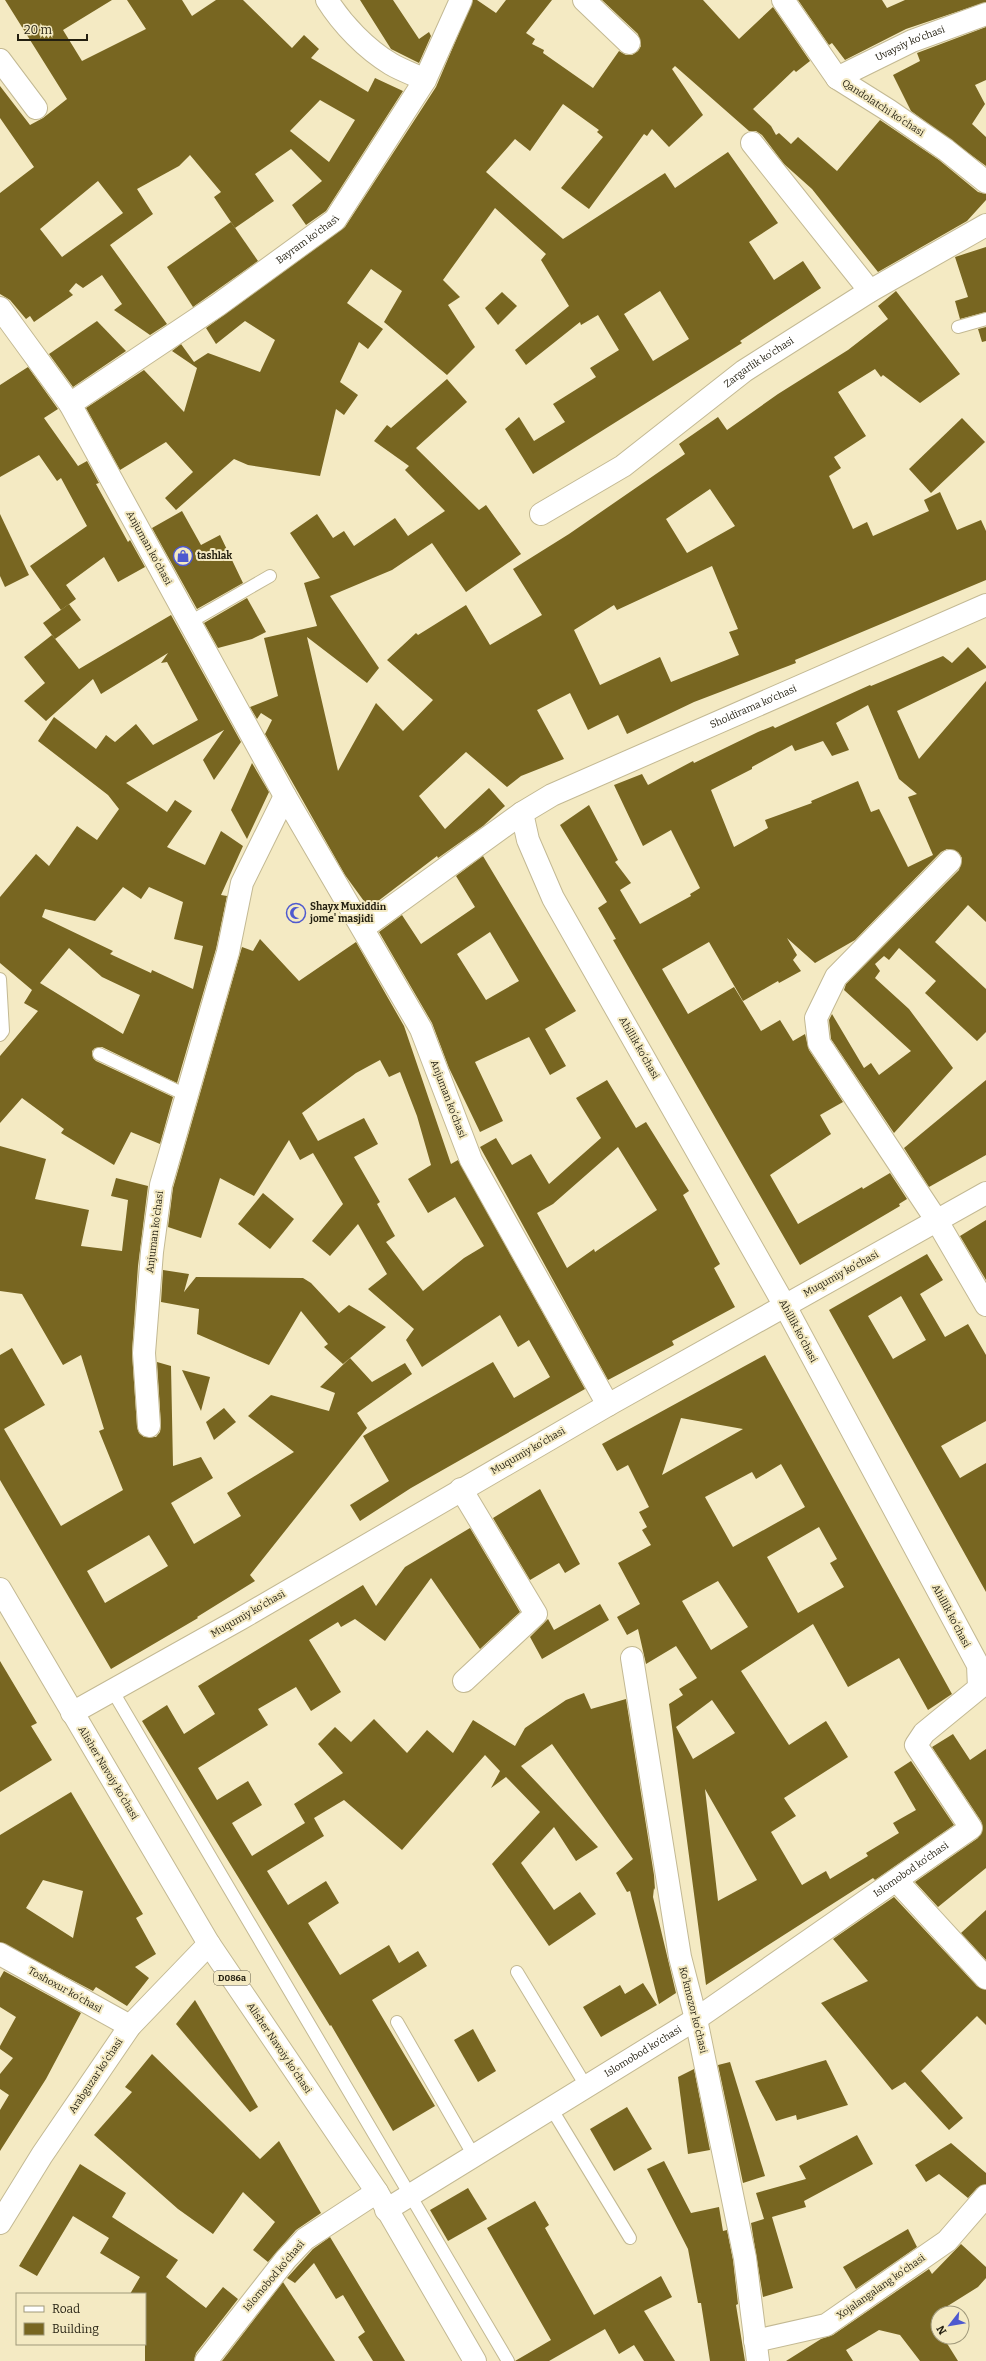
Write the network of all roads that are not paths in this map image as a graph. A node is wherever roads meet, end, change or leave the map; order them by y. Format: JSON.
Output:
{"nodes":[{"id":1,"x":327,"y":0,"type":"edge"},
{"id":2,"x":461,"y":0,"type":"edge"},
{"id":3,"x":584,"y":0,"type":"edge"},
{"id":4,"x":783,"y":0,"type":"edge"},
{"id":5,"x":986,"y":14,"type":"edge"},
{"id":6,"x":629,"y":43,"type":"dead end"},
{"id":7,"x":0,"y":60,"type":"edge"},
{"id":8,"x":837,"y":78,"type":"junction"},
{"id":9,"x":425,"y":80,"type":"junction"},
{"id":10,"x":36,"y":108,"type":"dead end"},
{"id":11,"x":752,"y":143,"type":"dead end"},
{"id":12,"x":986,"y":182,"type":"edge"},
{"id":13,"x":986,"y":225,"type":"edge"},
{"id":14,"x":870,"y":291,"type":"junction"},
{"id":15,"x":0,"y":308,"type":"edge"},
{"id":16,"x":986,"y":319,"type":"edge"},
{"id":17,"x":958,"y":327,"type":"dead end"},
{"id":18,"x":70,"y":404,"type":"junction"},
{"id":19,"x":541,"y":514,"type":"dead end"},
{"id":20,"x":270,"y":576,"type":"dead end"},
{"id":21,"x":986,"y":605,"type":"edge"},
{"id":22,"x":190,"y":622,"type":"junction"},
{"id":23,"x":286,"y":796,"type":"junction"},
{"id":24,"x":522,"y":813,"type":"junction"},
{"id":25,"x":950,"y":861,"type":"dead end"},
{"id":26,"x":363,"y":928,"type":"junction"},
{"id":27,"x":0,"y":979,"type":"edge"},
{"id":28,"x":0,"y":1035,"type":"edge"},
{"id":29,"x":99,"y":1054,"type":"dead end"},
{"id":30,"x":186,"y":1095,"type":"junction"},
{"id":31,"x":986,"y":1193,"type":"edge"},
{"id":32,"x":937,"y":1221,"type":"junction"},
{"id":33,"x":986,"y":1305,"type":"edge"},
{"id":34,"x":785,"y":1306,"type":"junction"},
{"id":35,"x":608,"y":1405,"type":"junction"},
{"id":36,"x":149,"y":1426,"type":"dead end"},
{"id":37,"x":461,"y":1489,"type":"junction"},
{"id":38,"x":0,"y":1589,"type":"edge"},
{"id":39,"x":632,"y":1658,"type":"dead end"},
{"id":40,"x":464,"y":1681,"type":"dead end"},
{"id":41,"x":112,"y":1690,"type":"junction"},
{"id":42,"x":72,"y":1713,"type":"junction"},
{"id":43,"x":971,"y":1828,"type":"joint"},
{"id":44,"x":897,"y":1881,"type":"junction"},
{"id":45,"x":209,"y":1944,"type":"junction"},
{"id":46,"x":0,"y":1954,"type":"edge"},
{"id":47,"x":517,"y":1972,"type":"dead end"},
{"id":48,"x":986,"y":1978,"type":"edge"},
{"id":49,"x":696,"y":2019,"type":"junction"},
{"id":50,"x":397,"y":2022,"type":"dead end"},
{"id":51,"x":130,"y":2026,"type":"junction"},
{"id":52,"x":586,"y":2086,"type":"junction"},
{"id":53,"x":552,"y":2108,"type":"junction"},
{"id":54,"x":474,"y":2156,"type":"junction"},
{"id":55,"x":410,"y":2195,"type":"junction"},
{"id":56,"x":986,"y":2196,"type":"edge"},
{"id":57,"x":382,"y":2201,"type":"junction"},
{"id":58,"x":0,"y":2223,"type":"edge"},
{"id":59,"x":630,"y":2238,"type":"dead end"},
{"id":60,"x":757,"y":2351,"type":"edge"},
{"id":61,"x":206,"y":2361,"type":"edge"},
{"id":62,"x":475,"y":2361,"type":"edge"},
{"id":63,"x":508,"y":2361,"type":"edge"}],
"edges":[{"from":1,"to":9,"type":"street"},
{"from":2,"to":9,"type":"street","name":"Bayram ko'chasi"},
{"from":3,"to":6,"type":"street"},
{"from":4,"to":8,"type":"street","name":"Qandolatchi koʻchasi"},
{"from":5,"to":8,"type":"street","name":"Uvaysiy ko'chasi"},
{"from":7,"to":10,"type":"street"},
{"from":8,"to":12,"type":"street","name":"Qandolatchi koʻchasi"},
{"from":9,"to":18,"type":"street","name":"Bayram ko'chasi"},
{"from":11,"to":14,"type":"street"},
{"from":13,"to":14,"type":"street","name":"Zargarlik ko'chasi"},
{"from":14,"to":19,"type":"street","name":"Zargarlik ko'chasi"},
{"from":15,"to":18,"type":"street","name":"Anjuman koʻchasi"},
{"from":16,"to":17,"type":"lane"},
{"from":18,"to":22,"type":"street","name":"Anjuman koʻchasi"},
{"from":20,"to":22,"type":"lane"},
{"from":21,"to":24,"type":"street","name":"Sholdirama ko‘chasi"},
{"from":22,"to":23,"type":"street","name":"Anjuman koʻchasi"},
{"from":23,"to":26,"type":"street","name":"Anjuman koʻchasi"},
{"from":23,"to":30,"type":"street","name":"Anjuman koʻchasi"},
{"from":24,"to":26,"type":"street","name":"Sholdirama ko‘chasi"},
{"from":24,"to":34,"type":"street","name":"Ahillik koʻchasi"},
{"from":25,"to":32,"type":"street"},
{"from":26,"to":35,"type":"street","name":"Anjuman koʻchasi"},
{"from":27,"to":28,"type":"lane"},
{"from":29,"to":30,"type":"lane"},
{"from":30,"to":36,"type":"street","name":"Anjuman koʻchasi"},
{"from":31,"to":32,"type":"street","name":"Muqumiy koʻchasi"},
{"from":32,"to":33,"type":"street"},
{"from":32,"to":34,"type":"street","name":"Muqumiy koʻchasi"},
{"from":34,"to":35,"type":"street","name":"Muqumiy koʻchasi"},
{"from":34,"to":43,"type":"street","name":"Ahillik koʻchasi"},
{"from":35,"to":37,"type":"street","name":"Muqumiy koʻchasi"},
{"from":37,"to":40,"type":"street"},
{"from":37,"to":41,"type":"street","name":"Muqumiy koʻchasi"},
{"from":38,"to":42,"type":"street","name":"Alisher Navoiy koʻchasi","number":"D086a"},
{"from":39,"to":49,"type":"street","name":"Koʻkmozor koʻchasi"},
{"from":41,"to":42,"type":"street","name":"Muqumiy koʻchasi"},
{"from":41,"to":55,"type":"lane"},
{"from":42,"to":45,"type":"street","name":"Alisher Navoiy koʻchasi","number":"D086a"},
{"from":43,"to":44,"type":"street","name":"Islomobod ko‘chasi"},
{"from":44,"to":48,"type":"street"},
{"from":44,"to":49,"type":"street","name":"Islomobod ko‘chasi"},
{"from":45,"to":51,"type":"street","name":"Arabguzar koʻchasi"},
{"from":45,"to":57,"type":"street","name":"Alisher Navoiy koʻchasi","number":"D086a"},
{"from":46,"to":51,"type":"street","name":"Toshoxur koʻchasi"},
{"from":47,"to":52,"type":"lane"},
{"from":49,"to":52,"type":"street","name":"Islomobod ko‘chasi"},
{"from":49,"to":60,"type":"street","name":"Koʻkmozor koʻchasi"},
{"from":50,"to":54,"type":"lane"},
{"from":51,"to":58,"type":"street","name":"Arabguzar koʻchasi"},
{"from":52,"to":53,"type":"street","name":"Islomobod ko‘chasi"},
{"from":53,"to":54,"type":"street","name":"Islomobod ko‘chasi"},
{"from":53,"to":59,"type":"lane"},
{"from":54,"to":55,"type":"street","name":"Islomobod ko‘chasi"},
{"from":55,"to":57,"type":"street","name":"Islomobod ko‘chasi"},
{"from":55,"to":63,"type":"lane"},
{"from":56,"to":60,"type":"street","name":"Xojalangalang koʻchasi"},
{"from":57,"to":61,"type":"street","name":"Islomobod koʻchasi"},
{"from":57,"to":62,"type":"street","name":"Alisher Navoiy koʻchasi","number":"D086a"}]}
